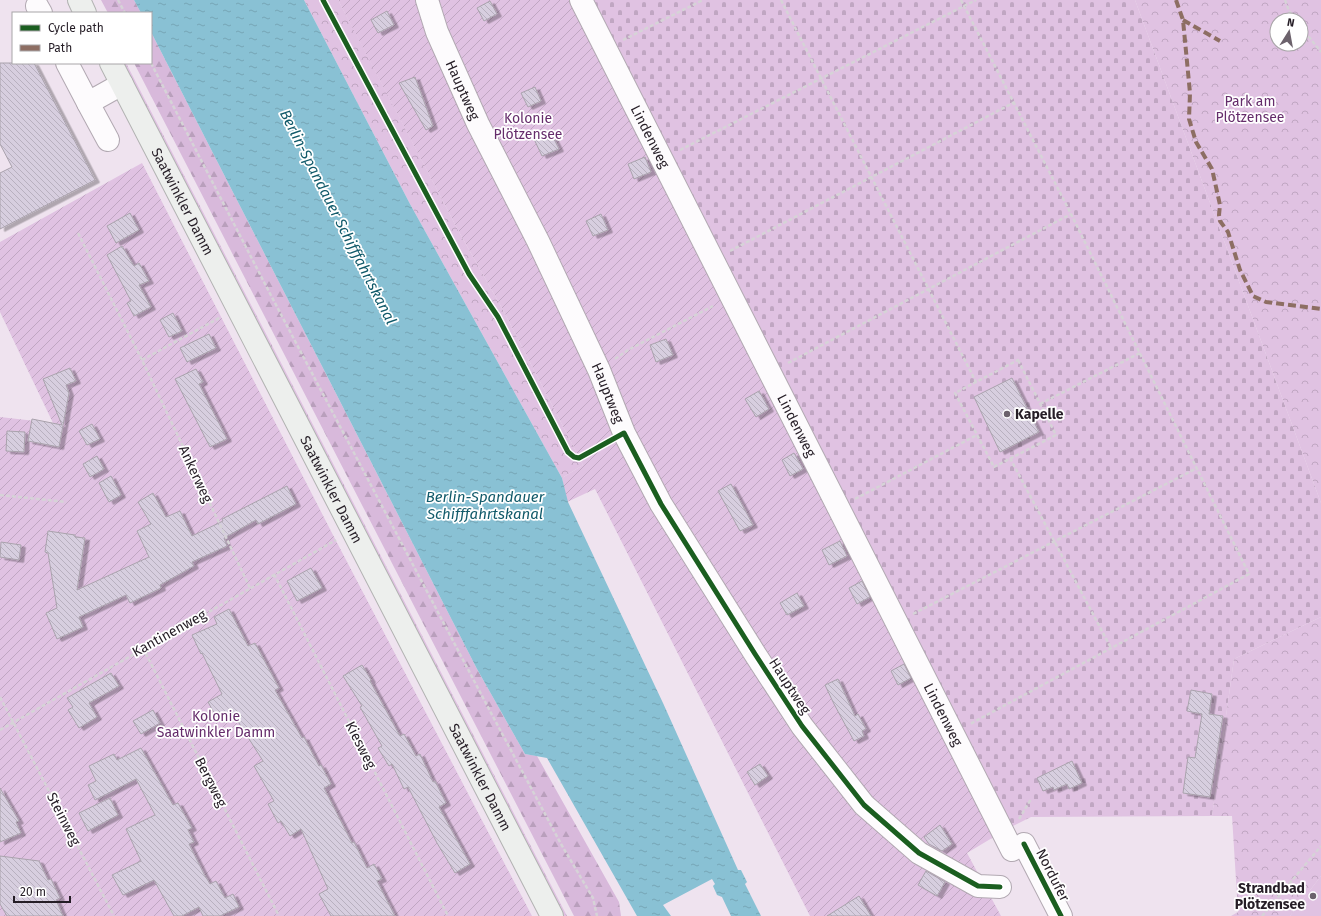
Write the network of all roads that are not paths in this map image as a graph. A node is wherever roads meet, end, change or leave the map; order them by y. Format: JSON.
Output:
{"nodes":[{"id":1,"x":79,"y":0,"type":"edge"},
{"id":2,"x":427,"y":0,"type":"edge"},
{"id":3,"x":581,"y":0,"type":"edge"},
{"id":4,"x":85,"y":12,"type":"edge"},
{"id":5,"x":68,"y":64,"type":"edge"},
{"id":6,"x":112,"y":64,"type":"edge"},
{"id":7,"x":122,"y":84,"type":"junction"},
{"id":8,"x":88,"y":103,"type":"junction"},
{"id":9,"x":108,"y":140,"type":"dead end"},
{"id":10,"x":1018,"y":847,"type":"joint"},
{"id":11,"x":1000,"y":887,"type":"dead end"},
{"id":12,"x":552,"y":916,"type":"edge"},
{"id":13,"x":1061,"y":916,"type":"edge"}],
"edges":[{"from":1,"to":4,"type":"main road"},
{"from":2,"to":11,"type":"street","name":"Hauptweg"},
{"from":3,"to":10,"type":"street","name":"Lindenweg"},
{"from":5,"to":8,"type":"street"},
{"from":6,"to":7,"type":"main road","name":"Saatwinkler Damm"},
{"from":7,"to":8,"type":"street"},
{"from":7,"to":12,"type":"main road","name":"Saatwinkler Damm"},
{"from":8,"to":9,"type":"street"},
{"from":10,"to":13,"type":"street","name":"Nordufer"}]}
